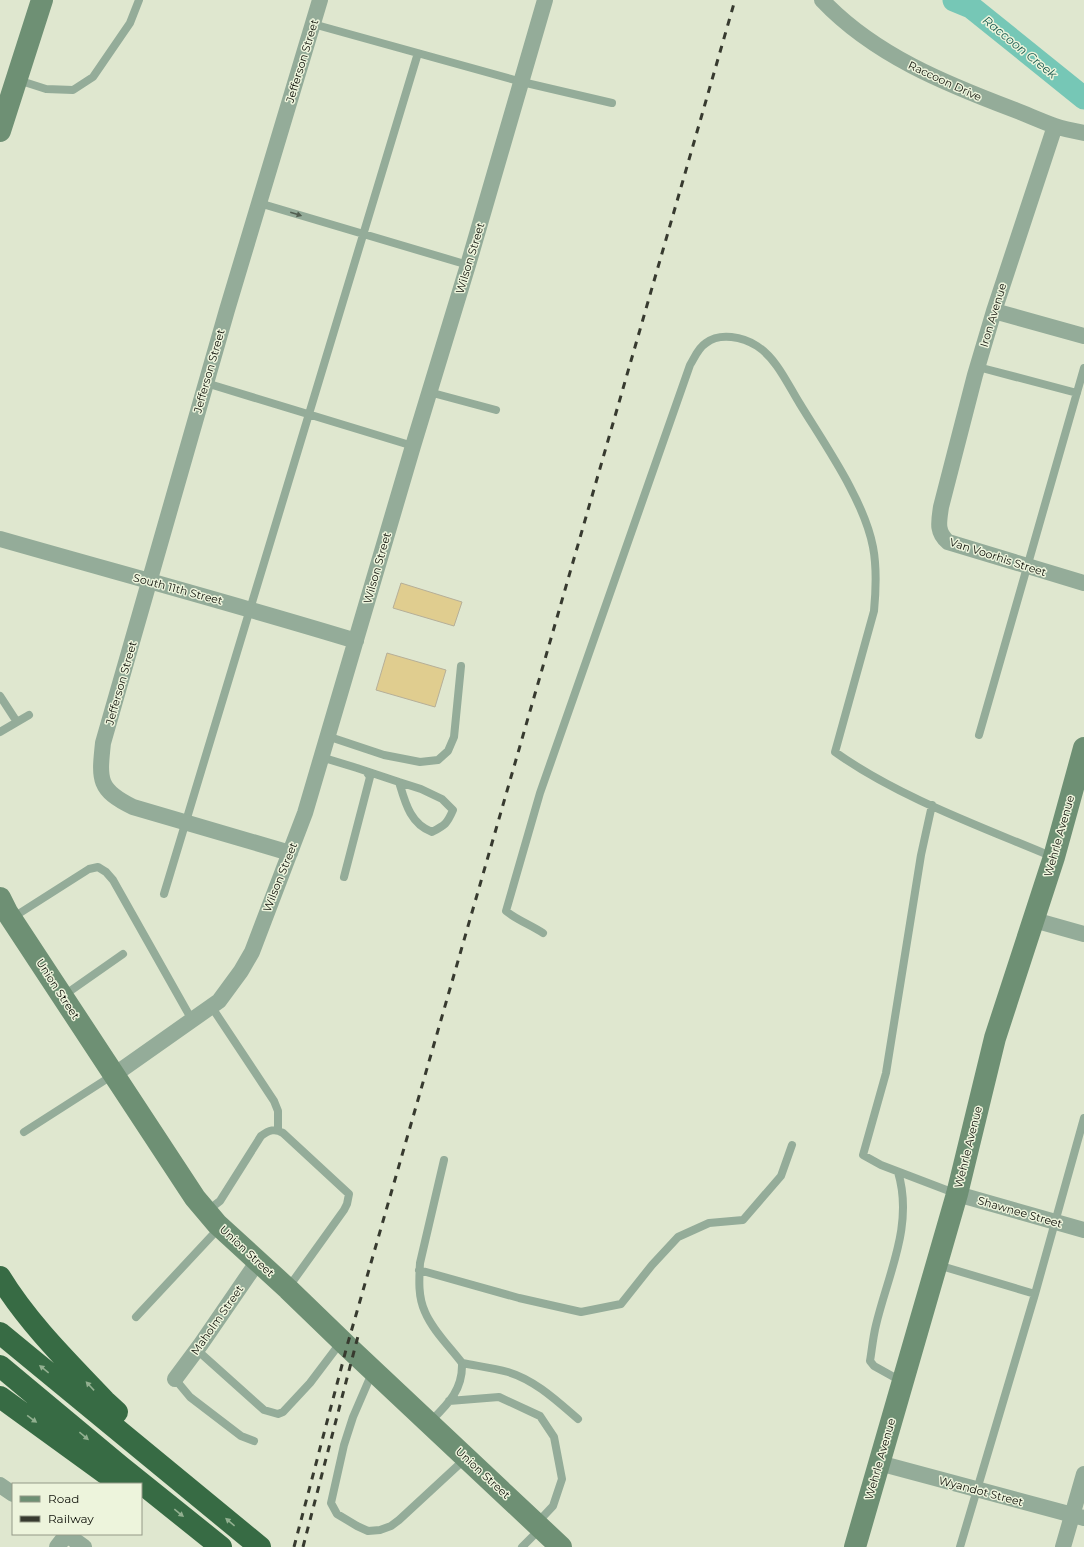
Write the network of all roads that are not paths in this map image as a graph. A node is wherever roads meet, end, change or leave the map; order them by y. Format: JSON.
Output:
{"nodes":[{"id":1,"x":42,"y":0,"type":"edge"},
{"id":2,"x":139,"y":0,"type":"edge"},
{"id":3,"x":320,"y":0,"type":"edge"},
{"id":4,"x":545,"y":0,"type":"edge"},
{"id":5,"x":822,"y":0,"type":"edge"},
{"id":6,"x":313,"y":24,"type":"junction"},
{"id":7,"x":418,"y":53,"type":"junction"},
{"id":8,"x":17,"y":80,"type":"junction"},
{"id":9,"x":522,"y":82,"type":"junction"},
{"id":10,"x":612,"y":103,"type":"dead end"},
{"id":11,"x":1055,"y":126,"type":"junction"},
{"id":12,"x":0,"y":131,"type":"edge"},
{"id":13,"x":1084,"y":133,"type":"edge"},
{"id":14,"x":259,"y":203,"type":"junction"},
{"id":15,"x":364,"y":234,"type":"junction"},
{"id":16,"x":468,"y":265,"type":"junction"},
{"id":17,"x":994,"y":311,"type":"junction"},
{"id":18,"x":1084,"y":336,"type":"edge"},
{"id":19,"x":978,"y":367,"type":"junction"},
{"id":20,"x":1084,"y":368,"type":"edge"},
{"id":21,"x":206,"y":383,"type":"junction"},
{"id":22,"x":429,"y":392,"type":"junction"},
{"id":23,"x":1077,"y":393,"type":"junction"},
{"id":24,"x":496,"y":410,"type":"dead end"},
{"id":25,"x":310,"y":414,"type":"junction"},
{"id":26,"x":413,"y":446,"type":"junction"},
{"id":27,"x":941,"y":507,"type":"joint"},
{"id":28,"x":0,"y":538,"type":"edge"},
{"id":29,"x":1027,"y":566,"type":"junction"},
{"id":30,"x":150,"y":582,"type":"junction"},
{"id":31,"x":1084,"y":583,"type":"edge"},
{"id":32,"x":250,"y":609,"type":"junction"},
{"id":33,"x":356,"y":641,"type":"junction"},
{"id":34,"x":461,"y":666,"type":"dead end"},
{"id":35,"x":0,"y":696,"type":"edge"},
{"id":36,"x":29,"y":715,"type":"dead end"},
{"id":37,"x":17,"y":722,"type":"junction"},
{"id":38,"x":0,"y":732,"type":"edge"},
{"id":39,"x":979,"y":735,"type":"dead end"},
{"id":40,"x":327,"y":736,"type":"junction"},
{"id":41,"x":1084,"y":748,"type":"edge"},
{"id":42,"x":321,"y":757,"type":"junction"},
{"id":43,"x":366,"y":771,"type":"junction"},
{"id":44,"x":399,"y":782,"type":"junction"},
{"id":45,"x":1079,"y":783,"type":"edge"},
{"id":46,"x":932,"y":805,"type":"junction"},
{"id":47,"x":186,"y":823,"type":"junction"},
{"id":48,"x":290,"y":853,"type":"junction"},
{"id":49,"x":1054,"y":857,"type":"junction"},
{"id":50,"x":344,"y":877,"type":"dead end"},
{"id":51,"x":164,"y":894,"type":"dead end"},
{"id":52,"x":0,"y":898,"type":"edge"},
{"id":53,"x":12,"y":919,"type":"junction"},
{"id":54,"x":1034,"y":920,"type":"junction"},
{"id":55,"x":543,"y":933,"type":"dead end"},
{"id":56,"x":1084,"y":934,"type":"edge"},
{"id":57,"x":123,"y":954,"type":"dead end"},
{"id":58,"x":63,"y":997,"type":"junction"},
{"id":59,"x":210,"y":1006,"type":"junction"},
{"id":60,"x":192,"y":1020,"type":"junction"},
{"id":61,"x":114,"y":1075,"type":"junction"},
{"id":62,"x":1084,"y":1118,"type":"edge"},
{"id":63,"x":278,"y":1130,"type":"junction"},
{"id":64,"x":24,"y":1132,"type":"dead end"},
{"id":65,"x":792,"y":1145,"type":"dead end"},
{"id":66,"x":444,"y":1160,"type":"dead end"},
{"id":67,"x":898,"y":1172,"type":"junction"},
{"id":68,"x":957,"y":1194,"type":"junction"},
{"id":69,"x":214,"y":1219,"type":"junction"},
{"id":70,"x":1055,"y":1222,"type":"junction"},
{"id":71,"x":1084,"y":1230,"type":"edge"},
{"id":72,"x":258,"y":1261,"type":"junction"},
{"id":73,"x":936,"y":1265,"type":"junction"},
{"id":74,"x":420,"y":1270,"type":"junction"},
{"id":75,"x":0,"y":1277,"type":"edge"},
{"id":76,"x":288,"y":1289,"type":"junction"},
{"id":77,"x":1035,"y":1294,"type":"junction"},
{"id":78,"x":136,"y":1317,"type":"dead end"},
{"id":79,"x":0,"y":1333,"type":"edge"},
{"id":80,"x":342,"y":1341,"type":"junction"},
{"id":81,"x":197,"y":1350,"type":"junction"},
{"id":82,"x":462,"y":1363,"type":"junction"},
{"id":83,"x":0,"y":1366,"type":"edge"},
{"id":84,"x":373,"y":1370,"type":"junction"},
{"id":85,"x":175,"y":1379,"type":"joint"},
{"id":86,"x":903,"y":1382,"type":"junction"},
{"id":87,"x":0,"y":1397,"type":"edge"},
{"id":88,"x":449,"y":1401,"type":"junction"},
{"id":89,"x":578,"y":1418,"type":"dead end"},
{"id":90,"x":429,"y":1422,"type":"junction"},
{"id":91,"x":254,"y":1440,"type":"dead end"},
{"id":92,"x":150,"y":1456,"type":"junction"},
{"id":93,"x":466,"y":1458,"type":"junction"},
{"id":94,"x":879,"y":1463,"type":"junction"},
{"id":95,"x":1084,"y":1474,"type":"edge"},
{"id":96,"x":133,"y":1483,"type":"edge"},
{"id":97,"x":138,"y":1483,"type":"edge"},
{"id":98,"x":0,"y":1485,"type":"edge"},
{"id":99,"x":142,"y":1486,"type":"edge"},
{"id":100,"x":977,"y":1490,"type":"junction"},
{"id":101,"x":12,"y":1493,"type":"edge"},
{"id":102,"x":1078,"y":1516,"type":"edge"},
{"id":103,"x":539,"y":1526,"type":"junction"},
{"id":104,"x":65,"y":1535,"type":"edge"},
{"id":105,"x":67,"y":1535,"type":"edge"},
{"id":106,"x":57,"y":1547,"type":"edge"},
{"id":107,"x":84,"y":1547,"type":"edge"},
{"id":108,"x":221,"y":1547,"type":"edge"},
{"id":109,"x":260,"y":1547,"type":"edge"},
{"id":110,"x":522,"y":1547,"type":"edge"},
{"id":111,"x":561,"y":1547,"type":"edge"},
{"id":112,"x":855,"y":1547,"type":"edge"},
{"id":113,"x":960,"y":1547,"type":"edge"},
{"id":114,"x":1063,"y":1547,"type":"edge"}],
"edges":[{"from":1,"to":8,"type":"street"},
{"from":2,"to":8,"type":"lane"},
{"from":3,"to":6,"type":"street","name":"Jefferson Street"},
{"from":4,"to":9,"type":"street","name":"Wilson Street"},
{"from":5,"to":11,"type":"street","name":"Raccoon Drive"},
{"from":6,"to":7,"type":"lane"},
{"from":6,"to":14,"type":"street","name":"Jefferson Street"},
{"from":7,"to":9,"type":"lane"},
{"from":7,"to":15,"type":"lane"},
{"from":8,"to":12,"type":"street"},
{"from":9,"to":10,"type":"lane"},
{"from":9,"to":16,"type":"street","name":"Wilson Street"},
{"from":11,"to":13,"type":"street","name":"Raccoon Drive"},
{"from":11,"to":17,"type":"street","name":"Iron Avenue"},
{"from":14,"to":15,"type":"lane","one_way":true},
{"from":14,"to":21,"type":"street","name":"Jefferson Street"},
{"from":15,"to":16,"type":"lane"},
{"from":15,"to":25,"type":"lane"},
{"from":16,"to":22,"type":"street","name":"Wilson Street"},
{"from":17,"to":18,"type":"street"},
{"from":17,"to":19,"type":"street","name":"Iron Avenue"},
{"from":19,"to":23,"type":"lane"},
{"from":19,"to":27,"type":"street","name":"Iron Avenue"},
{"from":20,"to":23,"type":"lane"},
{"from":21,"to":25,"type":"lane"},
{"from":21,"to":30,"type":"street","name":"Jefferson Street"},
{"from":22,"to":24,"type":"lane"},
{"from":22,"to":26,"type":"street","name":"Wilson Street"},
{"from":23,"to":29,"type":"lane"},
{"from":25,"to":26,"type":"lane"},
{"from":25,"to":32,"type":"lane"},
{"from":26,"to":33,"type":"street","name":"Wilson Street"},
{"from":27,"to":29,"type":"street","name":"Van Voorhis Street"},
{"from":28,"to":30,"type":"street","name":"South 11th Street"},
{"from":29,"to":31,"type":"street","name":"Van Voorhis Street"},
{"from":29,"to":39,"type":"lane"},
{"from":30,"to":32,"type":"street","name":"South 11th Street"},
{"from":30,"to":47,"type":"street","name":"Jefferson Street"},
{"from":32,"to":33,"type":"street","name":"South 11th Street"},
{"from":32,"to":47,"type":"lane"},
{"from":33,"to":40,"type":"street","name":"Wilson Street"},
{"from":34,"to":40,"type":"lane"},
{"from":35,"to":37,"type":"lane"},
{"from":36,"to":37,"type":"lane"},
{"from":37,"to":38,"type":"lane"},
{"from":40,"to":42,"type":"street","name":"Wilson Street"},
{"from":41,"to":45,"type":"street","name":"Wehrle Avenue"},
{"from":42,"to":43,"type":"lane"},
{"from":42,"to":48,"type":"street","name":"Wilson Street"},
{"from":43,"to":44,"type":"lane"},
{"from":43,"to":50,"type":"lane"},
{"from":44,"to":44,"type":"lane"},
{"from":45,"to":49,"type":"street","name":"Wehrle Avenue"},
{"from":46,"to":49,"type":"lane"},
{"from":46,"to":55,"type":"lane"},
{"from":46,"to":67,"type":"lane"},
{"from":47,"to":48,"type":"street","name":"Jefferson Street"},
{"from":47,"to":51,"type":"lane"},
{"from":48,"to":59,"type":"street","name":"Wilson Street"},
{"from":49,"to":54,"type":"street","name":"Wehrle Avenue"},
{"from":52,"to":53,"type":"street","name":"Union Street"},
{"from":53,"to":58,"type":"street","name":"Union Street"},
{"from":53,"to":60,"type":"lane"},
{"from":54,"to":56,"type":"street"},
{"from":54,"to":68,"type":"street","name":"Wehrle Avenue"},
{"from":57,"to":58,"type":"lane"},
{"from":58,"to":61,"type":"street","name":"Union Street"},
{"from":59,"to":60,"type":"street","name":"Wilson Street"},
{"from":59,"to":63,"type":"lane"},
{"from":60,"to":61,"type":"street","name":"Wilson Street"},
{"from":61,"to":64,"type":"lane"},
{"from":61,"to":69,"type":"street","name":"Union Street"},
{"from":62,"to":70,"type":"lane"},
{"from":63,"to":69,"type":"lane"},
{"from":63,"to":76,"type":"lane"},
{"from":65,"to":74,"type":"lane"},
{"from":66,"to":74,"type":"lane"},
{"from":67,"to":68,"type":"lane"},
{"from":67,"to":86,"type":"lane"},
{"from":68,"to":70,"type":"street","name":"Shawnee Street"},
{"from":68,"to":73,"type":"street","name":"Wehrle Avenue"},
{"from":69,"to":72,"type":"street","name":"Union Street"},
{"from":69,"to":78,"type":"lane"},
{"from":70,"to":71,"type":"street","name":"Shawnee Street"},
{"from":70,"to":77,"type":"lane"},
{"from":72,"to":76,"type":"street","name":"Union Street"},
{"from":72,"to":81,"type":"street","name":"Maholm Street"},
{"from":73,"to":77,"type":"lane"},
{"from":73,"to":86,"type":"street","name":"Wehrle Avenue"},
{"from":74,"to":82,"type":"lane"},
{"from":92,"to":75,"type":"highway","one_way":true},
{"from":76,"to":80,"type":"street","name":"Union Street"},
{"from":77,"to":100,"type":"lane"},
{"from":92,"to":79,"type":"highway","one_way":true},
{"from":80,"to":81,"type":"lane"},
{"from":80,"to":84,"type":"street","name":"Union Street"},
{"from":81,"to":85,"type":"street","name":"Maholm Street"},
{"from":82,"to":88,"type":"lane"},
{"from":82,"to":89,"type":"lane"},
{"from":83,"to":97,"type":"highway","one_way":true},
{"from":84,"to":90,"type":"street","name":"Union Street"},
{"from":84,"to":93,"type":"lane"},
{"from":85,"to":91,"type":"lane"},
{"from":86,"to":94,"type":"street","name":"Wehrle Avenue"},
{"from":87,"to":96,"type":"highway","one_way":true},
{"from":88,"to":90,"type":"lane"},
{"from":88,"to":103,"type":"lane"},
{"from":90,"to":93,"type":"street","name":"Union Street"},
{"from":109,"to":92,"type":"highway","one_way":true},
{"from":93,"to":103,"type":"street","name":"Union Street"},
{"from":94,"to":100,"type":"street","name":"Wyandot Street"},
{"from":94,"to":112,"type":"street","name":"Wehrle Avenue"},
{"from":95,"to":102,"type":"street"},
{"from":98,"to":101,"type":"street"},
{"from":99,"to":108,"type":"highway","one_way":true},
{"from":100,"to":102,"type":"street","name":"Wyandot Street"},
{"from":100,"to":113,"type":"lane"},
{"from":102,"to":114,"type":"street"},
{"from":103,"to":110,"type":"lane"},
{"from":103,"to":111,"type":"street","name":"Union Street"},
{"from":104,"to":106,"type":"street"},
{"from":105,"to":107,"type":"street"}]}
